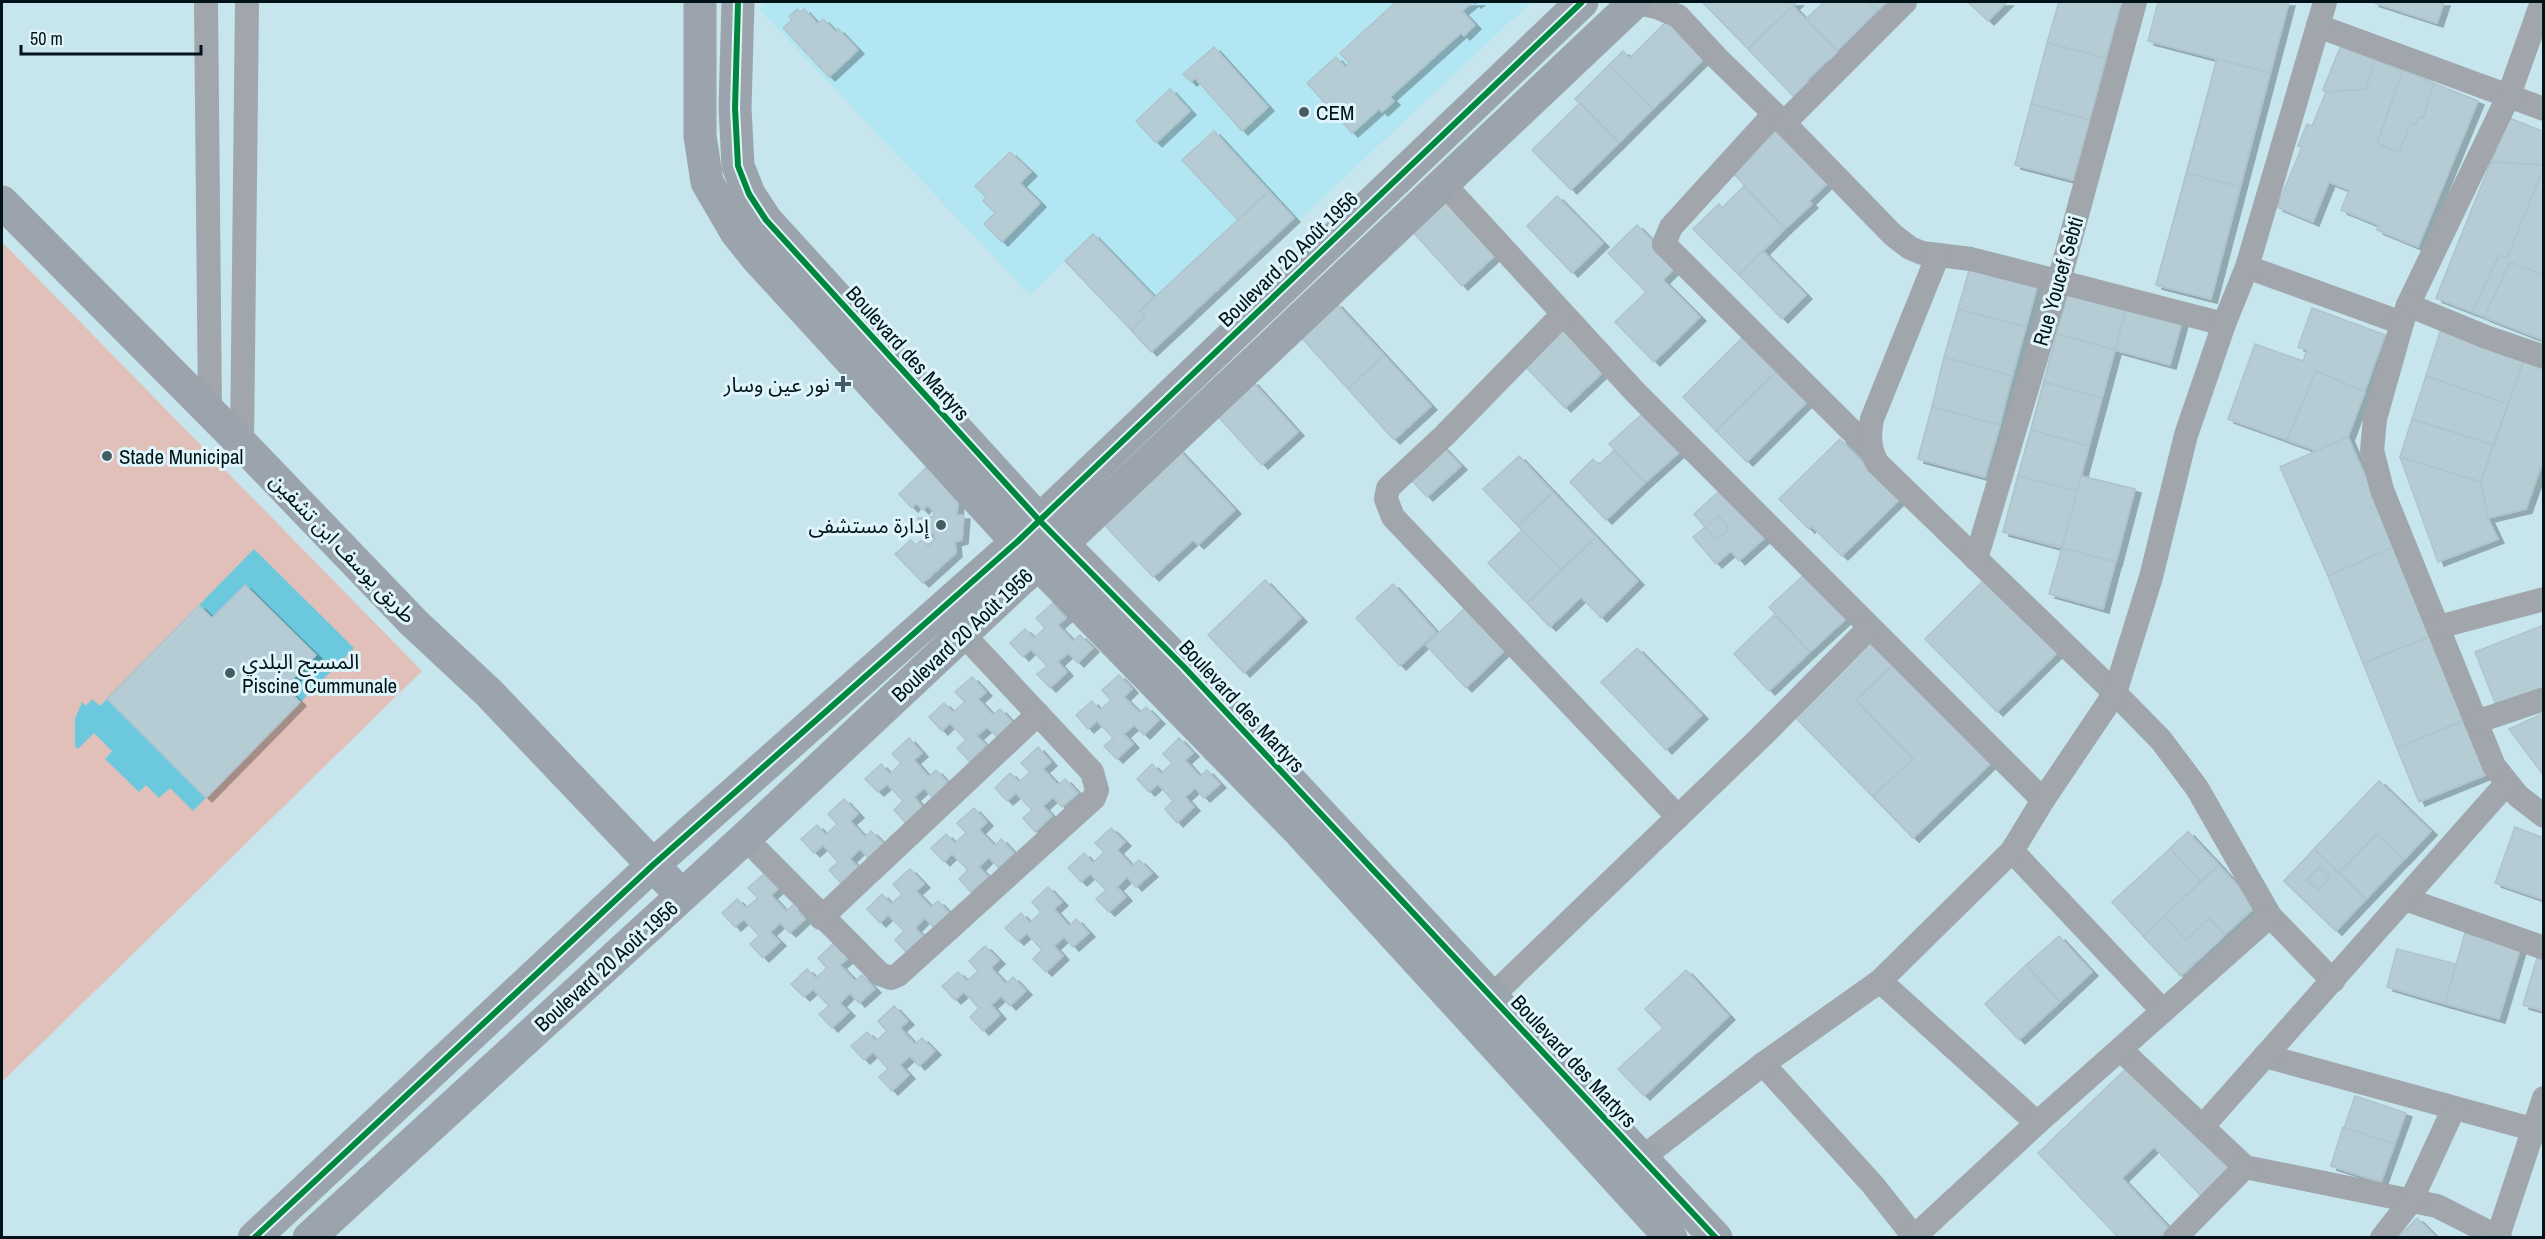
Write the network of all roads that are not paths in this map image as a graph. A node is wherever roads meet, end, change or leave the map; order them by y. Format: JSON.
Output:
{"nodes":[{"id":1,"x":206,"y":2,"type":"edge"},
{"id":2,"x":247,"y":2,"type":"edge"},
{"id":3,"x":700,"y":2,"type":"edge"},
{"id":4,"x":738,"y":2,"type":"edge"},
{"id":5,"x":1582,"y":2,"type":"edge"},
{"id":6,"x":1634,"y":2,"type":"edge"},
{"id":7,"x":1905,"y":2,"type":"edge"},
{"id":8,"x":2135,"y":2,"type":"edge"},
{"id":9,"x":2325,"y":2,"type":"edge"},
{"id":10,"x":2542,"y":2,"type":"edge"},
{"id":11,"x":2318,"y":26,"type":"junction"},
{"id":12,"x":2509,"y":96,"type":"junction"},
{"id":13,"x":2544,"y":109,"type":"edge"},
{"id":14,"x":1779,"y":118,"type":"junction"},
{"id":15,"x":1443,"y":183,"type":"junction"},
{"id":16,"x":2,"y":202,"type":"edge"},
{"id":17,"x":1938,"y":255,"type":"junction"},
{"id":18,"x":2247,"y":267,"type":"junction"},
{"id":19,"x":2059,"y":281,"type":"junction"},
{"id":20,"x":1563,"y":314,"type":"junction"},
{"id":21,"x":2405,"y":314,"type":"junction"},
{"id":22,"x":2223,"y":324,"type":"junction"},
{"id":23,"x":2544,"y":357,"type":"edge"},
{"id":24,"x":210,"y":412,"type":"junction"},
{"id":25,"x":242,"y":444,"type":"junction"},
{"id":26,"x":1870,"y":449,"type":"junction"},
{"id":27,"x":1039,"y":542,"type":"junction"},
{"id":28,"x":1976,"y":559,"type":"junction"},
{"id":29,"x":2544,"y":599,"type":"edge"},
{"id":30,"x":2438,"y":627,"type":"junction"},
{"id":31,"x":1869,"y":628,"type":"junction"},
{"id":32,"x":963,"y":634,"type":"junction"},
{"id":33,"x":2115,"y":693,"type":"junction"},
{"id":34,"x":2544,"y":699,"type":"edge"},
{"id":35,"x":1038,"y":714,"type":"junction"},
{"id":36,"x":2476,"y":722,"type":"junction"},
{"id":37,"x":2507,"y":783,"type":"junction"},
{"id":38,"x":2043,"y":800,"type":"junction"},
{"id":39,"x":2544,"y":816,"type":"edge"},
{"id":40,"x":1678,"y":817,"type":"junction"},
{"id":41,"x":745,"y":838,"type":"junction"},
{"id":42,"x":2012,"y":851,"type":"junction"},
{"id":43,"x":653,"y":865,"type":"junction"},
{"id":44,"x":682,"y":896,"type":"junction"},
{"id":45,"x":2405,"y":898,"type":"junction"},
{"id":46,"x":2270,"y":916,"type":"junction"},
{"id":47,"x":822,"y":918,"type":"junction"},
{"id":48,"x":2544,"y":948,"type":"edge"},
{"id":49,"x":1880,"y":981,"type":"junction"},
{"id":50,"x":2333,"y":981,"type":"junction"},
{"id":51,"x":1491,"y":997,"type":"junction"},
{"id":52,"x":2163,"y":1011,"type":"junction"},
{"id":53,"x":2121,"y":1050,"type":"junction"},
{"id":54,"x":2265,"y":1056,"type":"junction"},
{"id":55,"x":1763,"y":1064,"type":"junction"},
{"id":56,"x":2544,"y":1098,"type":"edge"},
{"id":57,"x":2454,"y":1108,"type":"junction"},
{"id":58,"x":2037,"y":1123,"type":"junction"},
{"id":59,"x":2203,"y":1126,"type":"junction"},
{"id":60,"x":2532,"y":1129,"type":"junction"},
{"id":61,"x":1642,"y":1158,"type":"junction"},
{"id":62,"x":2245,"y":1167,"type":"junction"},
{"id":63,"x":2411,"y":1201,"type":"junction"},
{"id":64,"x":1915,"y":1237,"type":"edge"},
{"id":65,"x":2499,"y":1237,"type":"edge"},
{"id":66,"x":254,"y":1238,"type":"edge"},
{"id":67,"x":309,"y":1238,"type":"edge"},
{"id":68,"x":1671,"y":1238,"type":"edge"},
{"id":69,"x":1716,"y":1238,"type":"edge"},
{"id":70,"x":2175,"y":1238,"type":"edge"},
{"id":71,"x":2382,"y":1238,"type":"edge"}],
"edges":[{"from":1,"to":24,"type":"street"},
{"from":2,"to":25,"type":"street"},
{"from":3,"to":27,"type":"street","name":"Boulevard des Martyrs"},
{"from":4,"to":27,"type":"street","name":"Boulevard des Martyrs"},
{"from":5,"to":27,"type":"street","name":"Boulevard 20 Août 1956"},
{"from":6,"to":14,"type":"street"},
{"from":6,"to":15,"type":"street","name":"Boulevard 20 Août 1956"},
{"from":7,"to":14,"type":"street"},
{"from":8,"to":19,"type":"street","name":"Rue Youcef Sebti"},
{"from":9,"to":11,"type":"street"},
{"from":10,"to":12,"type":"street"},
{"from":11,"to":12,"type":"street"},
{"from":11,"to":18,"type":"street"},
{"from":12,"to":13,"type":"street"},
{"from":12,"to":21,"type":"street"},
{"from":14,"to":17,"type":"street"},
{"from":14,"to":26,"type":"street"},
{"from":15,"to":20,"type":"street"},
{"from":15,"to":27,"type":"street","name":"Boulevard 20 Août 1956"},
{"from":16,"to":24,"type":"street","name":"طريق يوسف ابن تشفين"},
{"from":17,"to":19,"type":"street"},
{"from":17,"to":26,"type":"street"},
{"from":18,"to":21,"type":"street"},
{"from":18,"to":22,"type":"street"},
{"from":19,"to":22,"type":"street"},
{"from":19,"to":28,"type":"street","name":"Rue Youcef Sebti"},
{"from":20,"to":31,"type":"street"},
{"from":20,"to":40,"type":"street"},
{"from":21,"to":23,"type":"street"},
{"from":21,"to":30,"type":"street"},
{"from":22,"to":33,"type":"street"},
{"from":24,"to":25,"type":"street","name":"طريق يوسف ابن تشفين"},
{"from":25,"to":43,"type":"street","name":"طريق يوسف ابن تشفين"},
{"from":26,"to":28,"type":"street"},
{"from":27,"to":32,"type":"street","name":"Boulevard 20 Août 1956"},
{"from":27,"to":43,"type":"street"},
{"from":27,"to":51,"type":"street","name":"Boulevard des Martyrs"},
{"from":27,"to":68,"type":"street","name":"Boulevard des Martyrs"},
{"from":28,"to":33,"type":"street"},
{"from":29,"to":30,"type":"street"},
{"from":30,"to":36,"type":"street"},
{"from":31,"to":38,"type":"street"},
{"from":31,"to":40,"type":"street"},
{"from":32,"to":35,"type":"street"},
{"from":32,"to":41,"type":"street","name":"Boulevard 20 Août 1956"},
{"from":33,"to":38,"type":"street"},
{"from":33,"to":46,"type":"street"},
{"from":34,"to":36,"type":"street"},
{"from":35,"to":47,"type":"street"},
{"from":35,"to":47,"type":"street"},
{"from":36,"to":37,"type":"street"},
{"from":37,"to":39,"type":"street"},
{"from":37,"to":45,"type":"street"},
{"from":38,"to":42,"type":"street"},
{"from":40,"to":51,"type":"street"},
{"from":41,"to":44,"type":"street","name":"Boulevard 20 Août 1956"},
{"from":41,"to":47,"type":"street"},
{"from":42,"to":49,"type":"street"},
{"from":42,"to":52,"type":"street"},
{"from":43,"to":44,"type":"street","name":"طريق يوسف ابن تشفين"},
{"from":43,"to":66,"type":"street"},
{"from":44,"to":67,"type":"street","name":"Boulevard 20 Août 1956"},
{"from":45,"to":48,"type":"street"},
{"from":45,"to":50,"type":"street"},
{"from":46,"to":50,"type":"street"},
{"from":46,"to":52,"type":"street"},
{"from":49,"to":55,"type":"street"},
{"from":49,"to":58,"type":"street"},
{"from":50,"to":54,"type":"street"},
{"from":51,"to":61,"type":"street","name":"Boulevard des Martyrs"},
{"from":52,"to":53,"type":"street"},
{"from":53,"to":58,"type":"street"},
{"from":53,"to":59,"type":"street"},
{"from":54,"to":57,"type":"street"},
{"from":54,"to":59,"type":"street"},
{"from":55,"to":61,"type":"street"},
{"from":55,"to":64,"type":"street"},
{"from":56,"to":60,"type":"street"},
{"from":57,"to":60,"type":"street"},
{"from":57,"to":63,"type":"street"},
{"from":58,"to":64,"type":"street"},
{"from":59,"to":62,"type":"street"},
{"from":60,"to":65,"type":"street"},
{"from":61,"to":69,"type":"street","name":"Boulevard des Martyrs"},
{"from":62,"to":63,"type":"street"},
{"from":62,"to":70,"type":"street"},
{"from":63,"to":65,"type":"street"},
{"from":63,"to":71,"type":"street"}]}
